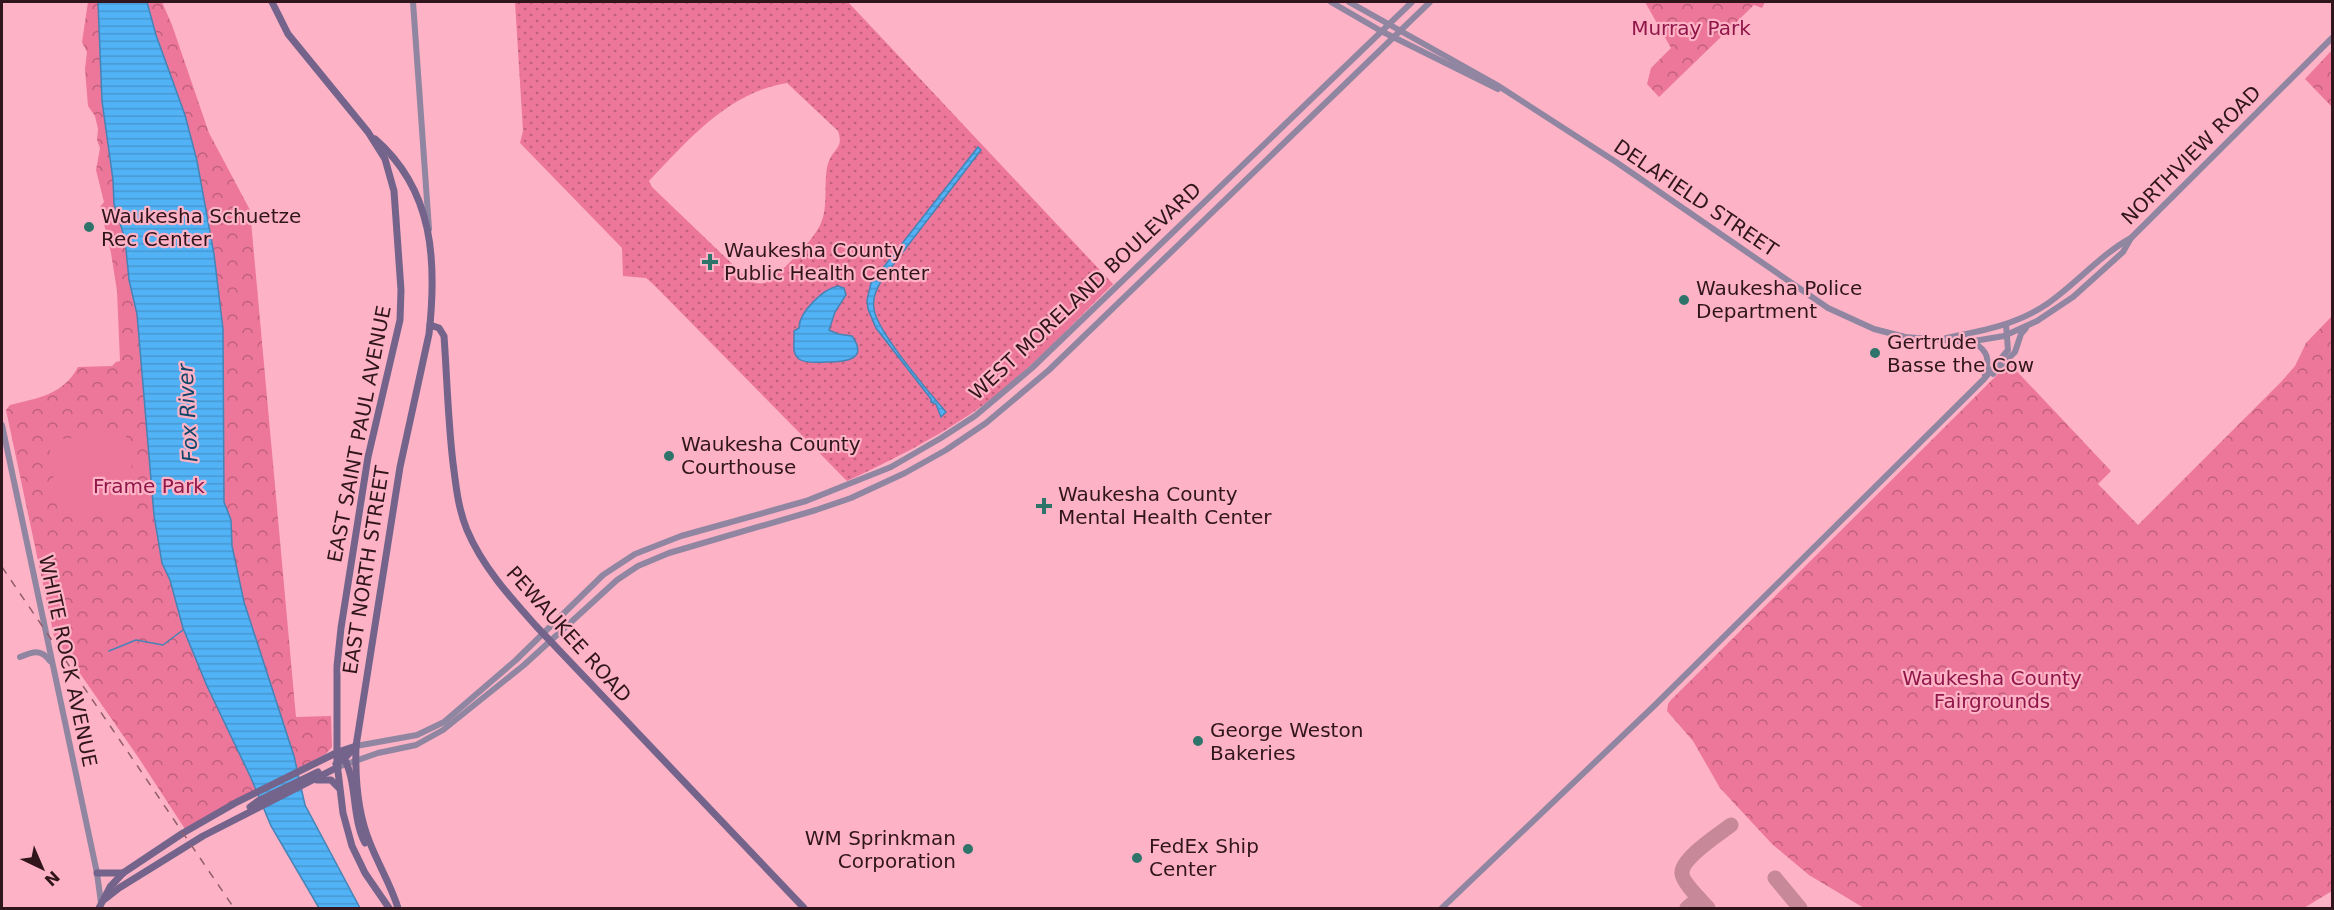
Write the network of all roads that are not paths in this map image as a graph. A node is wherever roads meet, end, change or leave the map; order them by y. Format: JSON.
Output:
{"nodes":[{"id":1,"x":272,"y":2,"type":"edge"},
{"id":2,"x":413,"y":2,"type":"edge"},
{"id":3,"x":1333,"y":2,"type":"edge"},
{"id":4,"x":1349,"y":2,"type":"edge"},
{"id":5,"x":1412,"y":2,"type":"edge"},
{"id":6,"x":1426,"y":3,"type":"edge"},
{"id":7,"x":1361,"y":8,"type":"junction"},
{"id":8,"x":1357,"y":16,"type":"junction"},
{"id":9,"x":1389,"y":23,"type":"junction"},
{"id":10,"x":1401,"y":30,"type":"junction"},
{"id":11,"x":1382,"y":31,"type":"junction"},
{"id":12,"x":1393,"y":37,"type":"junction"},
{"id":13,"x":2332,"y":38,"type":"edge"},
{"id":14,"x":1425,"y":44,"type":"junction"},
{"id":15,"x":1422,"y":51,"type":"junction"},
{"id":16,"x":1348,"y":63,"type":"junction"},
{"id":17,"x":1357,"y":71,"type":"junction"},
{"id":18,"x":1473,"y":74,"type":"junction"},
{"id":19,"x":1327,"y":84,"type":"junction"},
{"id":20,"x":1335,"y":93,"type":"junction"},
{"id":21,"x":1278,"y":131,"type":"junction"},
{"id":22,"x":368,"y":132,"type":"junction"},
{"id":23,"x":1287,"y":140,"type":"junction"},
{"id":24,"x":1230,"y":178,"type":"junction"},
{"id":25,"x":1239,"y":186,"type":"junction"},
{"id":26,"x":1189,"y":217,"type":"junction"},
{"id":27,"x":1198,"y":226,"type":"junction"},
{"id":28,"x":430,"y":233,"type":"junction"},
{"id":29,"x":2131,"y":238,"type":"junction"},
{"id":30,"x":430,"y":325,"type":"junction"},
{"id":31,"x":2006,"y":325,"type":"junction"},
{"id":32,"x":2029,"y":326,"type":"junction"},
{"id":33,"x":2009,"y":334,"type":"junction"},
{"id":34,"x":1940,"y":339,"type":"junction"},
{"id":35,"x":1971,"y":342,"type":"junction"},
{"id":36,"x":1058,"y":344,"type":"junction"},
{"id":37,"x":1066,"y":353,"type":"junction"},
{"id":38,"x":2010,"y":357,"type":"junction"},
{"id":39,"x":1984,"y":379,"type":"junction"},
{"id":40,"x":975,"y":416,"type":"junction"},
{"id":41,"x":2,"y":425,"type":"edge"},
{"id":42,"x":981,"y":426,"type":"junction"},
{"id":43,"x":828,"y":493,"type":"junction"},
{"id":44,"x":831,"y":505,"type":"junction"},
{"id":45,"x":624,"y":560,"type":"junction"},
{"id":46,"x":631,"y":570,"type":"junction"},
{"id":47,"x":573,"y":604,"type":"junction"},
{"id":48,"x":581,"y":613,"type":"junction"},
{"id":49,"x":543,"y":633,"type":"junction"},
{"id":50,"x":551,"y":642,"type":"junction"},
{"id":51,"x":20,"y":657,"type":"dead end"},
{"id":52,"x":52,"y":664,"type":"junction"},
{"id":53,"x":356,"y":746,"type":"junction"},
{"id":54,"x":338,"y":752,"type":"junction"},
{"id":55,"x":356,"y":760,"type":"junction"},
{"id":56,"x":346,"y":761,"type":"junction"},
{"id":57,"x":338,"y":765,"type":"junction"},
{"id":58,"x":308,"y":780,"type":"junction"},
{"id":59,"x":340,"y":790,"type":"junction"},
{"id":60,"x":155,"y":852,"type":"junction"},
{"id":61,"x":375,"y":855,"type":"junction"},
{"id":62,"x":161,"y":861,"type":"junction"},
{"id":63,"x":97,"y":873,"type":"junction"},
{"id":64,"x":123,"y":873,"type":"junction"},
{"id":65,"x":100,"y":906,"type":"edge"},
{"id":66,"x":389,"y":909,"type":"edge"},
{"id":67,"x":398,"y":909,"type":"edge"},
{"id":68,"x":804,"y":909,"type":"edge"},
{"id":69,"x":1442,"y":909,"type":"edge"}],
"edges":[{"from":1,"to":22,"type":"main road","name":"EAST SAINT PAUL AVENUE"},
{"from":2,"to":28,"type":"street","name":"EAST NORTH STREET"},
{"from":3,"to":8,"type":"street","name":"DELAFIELD STREET"},
{"from":4,"to":7,"type":"street","name":"DELAFIELD STREET"},
{"from":5,"to":9,"type":"street","name":"WEST MORELAND BOULEVARD"},
{"from":6,"to":10,"type":"street","name":"WEST MORELAND BOULEVARD"},
{"from":7,"to":8,"type":"street"},
{"from":7,"to":9,"type":"street","name":"DELAFIELD STREET"},
{"from":8,"to":11,"type":"street","name":"DELAFIELD STREET"},
{"from":9,"to":10,"type":"street","name":"DELAFIELD STREET"},
{"from":9,"to":11,"type":"street","name":"WEST MORELAND BOULEVARD"},
{"from":10,"to":12,"type":"street","name":"WEST MORELAND BOULEVARD"},
{"from":10,"to":14,"type":"street","name":"DELAFIELD STREET"},
{"from":11,"to":12,"type":"street","name":"DELAFIELD STREET"},
{"from":11,"to":16,"type":"street","name":"WEST MORELAND BOULEVARD"},
{"from":12,"to":15,"type":"street","name":"DELAFIELD STREET"},
{"from":12,"to":17,"type":"street","name":"WEST MORELAND BOULEVARD"},
{"from":13,"to":29,"type":"street","name":"NORTHVIEW ROAD"},
{"from":14,"to":15,"type":"street"},
{"from":14,"to":18,"type":"street","name":"DELAFIELD STREET"},
{"from":15,"to":18,"type":"street","name":"DELAFIELD STREET"},
{"from":16,"to":17,"type":"street"},
{"from":16,"to":19,"type":"street","name":"WEST MORELAND BOULEVARD"},
{"from":17,"to":20,"type":"street","name":"WEST MORELAND BOULEVARD"},
{"from":18,"to":34,"type":"street","name":"DELAFIELD STREET"},
{"from":19,"to":20,"type":"street"},
{"from":19,"to":21,"type":"street","name":"WEST MORELAND BOULEVARD"},
{"from":20,"to":23,"type":"street","name":"WEST MORELAND BOULEVARD"},
{"from":21,"to":23,"type":"street"},
{"from":21,"to":24,"type":"street","name":"WEST MORELAND BOULEVARD"},
{"from":22,"to":28,"type":"main road","name":"EAST NORTH STREET"},
{"from":22,"to":54,"type":"main road","name":"EAST SAINT PAUL AVENUE"},
{"from":23,"to":25,"type":"street","name":"WEST MORELAND BOULEVARD"},
{"from":24,"to":25,"type":"street"},
{"from":24,"to":26,"type":"street","name":"WEST MORELAND BOULEVARD"},
{"from":25,"to":27,"type":"street","name":"WEST MORELAND BOULEVARD"},
{"from":26,"to":27,"type":"street"},
{"from":26,"to":36,"type":"street","name":"WEST MORELAND BOULEVARD"},
{"from":27,"to":37,"type":"street","name":"WEST MORELAND BOULEVARD"},
{"from":28,"to":30,"type":"main road","name":"EAST NORTH STREET"},
{"from":29,"to":31,"type":"street","name":"NORTHVIEW ROAD"},
{"from":29,"to":32,"type":"street","name":"DELAFIELD STREET"},
{"from":30,"to":49,"type":"main road","name":"PEWAUKEE ROAD"},
{"from":30,"to":53,"type":"main road","name":"EAST NORTH STREET"},
{"from":31,"to":33,"type":"street"},
{"from":31,"to":34,"type":"street","name":"DELAFIELD STREET"},
{"from":32,"to":33,"type":"street","name":"DELAFIELD STREET"},
{"from":32,"to":38,"type":"street"},
{"from":33,"to":35,"type":"street","name":"DELAFIELD STREET"},
{"from":33,"to":38,"type":"street"},
{"from":33,"to":39,"type":"street"},
{"from":34,"to":35,"type":"street","name":"DELAFIELD STREET"},
{"from":35,"to":39,"type":"street"},
{"from":36,"to":37,"type":"street"},
{"from":36,"to":40,"type":"street","name":"WEST MORELAND BOULEVARD"},
{"from":37,"to":42,"type":"street","name":"WEST MORELAND BOULEVARD"},
{"from":38,"to":39,"type":"street"},
{"from":39,"to":69,"type":"street"},
{"from":40,"to":42,"type":"street"},
{"from":40,"to":43,"type":"street","name":"WEST MORELAND BOULEVARD"},
{"from":41,"to":52,"type":"street","name":"WHITE ROCK AVENUE"},
{"from":42,"to":44,"type":"street","name":"WEST MORELAND BOULEVARD"},
{"from":43,"to":44,"type":"street"},
{"from":43,"to":45,"type":"street","name":"WEST MORELAND BOULEVARD"},
{"from":44,"to":46,"type":"street","name":"WEST MORELAND BOULEVARD"},
{"from":45,"to":46,"type":"street"},
{"from":45,"to":47,"type":"street","name":"WEST MORELAND BOULEVARD"},
{"from":46,"to":48,"type":"street","name":"WEST MORELAND BOULEVARD"},
{"from":47,"to":48,"type":"street"},
{"from":47,"to":49,"type":"street","name":"WEST MORELAND BOULEVARD"},
{"from":48,"to":50,"type":"street","name":"WEST MORELAND BOULEVARD"},
{"from":49,"to":50,"type":"main road","name":"PEWAUKEE ROAD"},
{"from":49,"to":53,"type":"street","name":"WEST MORELAND BOULEVARD"},
{"from":50,"to":55,"type":"street","name":"WEST MORELAND BOULEVARD"},
{"from":50,"to":68,"type":"main road","name":"PEWAUKEE ROAD"},
{"from":51,"to":52,"type":"street"},
{"from":52,"to":63,"type":"street","name":"WHITE ROCK AVENUE"},
{"from":53,"to":54,"type":"main road","name":"WEST MORELAND BOULEVARD"},
{"from":53,"to":55,"type":"main road","name":"EAST NORTH STREET"},
{"from":53,"to":56,"type":"main road"},
{"from":54,"to":56,"type":"main road"},
{"from":54,"to":57,"type":"main road","name":"EAST SAINT PAUL AVENUE"},
{"from":54,"to":60,"type":"main road","name":"WEST MORELAND BOULEVARD"},
{"from":55,"to":56,"type":"street","name":"WEST MORELAND BOULEVARD"},
{"from":55,"to":61,"type":"main road","name":"EAST NORTH STREET"},
{"from":56,"to":57,"type":"main road"},
{"from":56,"to":61,"type":"main road"},
{"from":57,"to":58,"type":"main road"},
{"from":57,"to":59,"type":"main road"},
{"from":58,"to":59,"type":"main road"},
{"from":58,"to":62,"type":"main road"},
{"from":59,"to":66,"type":"main road"},
{"from":60,"to":62,"type":"main road"},
{"from":60,"to":64,"type":"main road","name":"WEST MORELAND BOULEVARD"},
{"from":61,"to":67,"type":"main road","name":"EAST NORTH STREET"},
{"from":62,"to":65,"type":"main road"},
{"from":63,"to":64,"type":"main road"},
{"from":63,"to":65,"type":"street","name":"WHITE ROCK AVENUE"},
{"from":64,"to":65,"type":"main road"}]}
